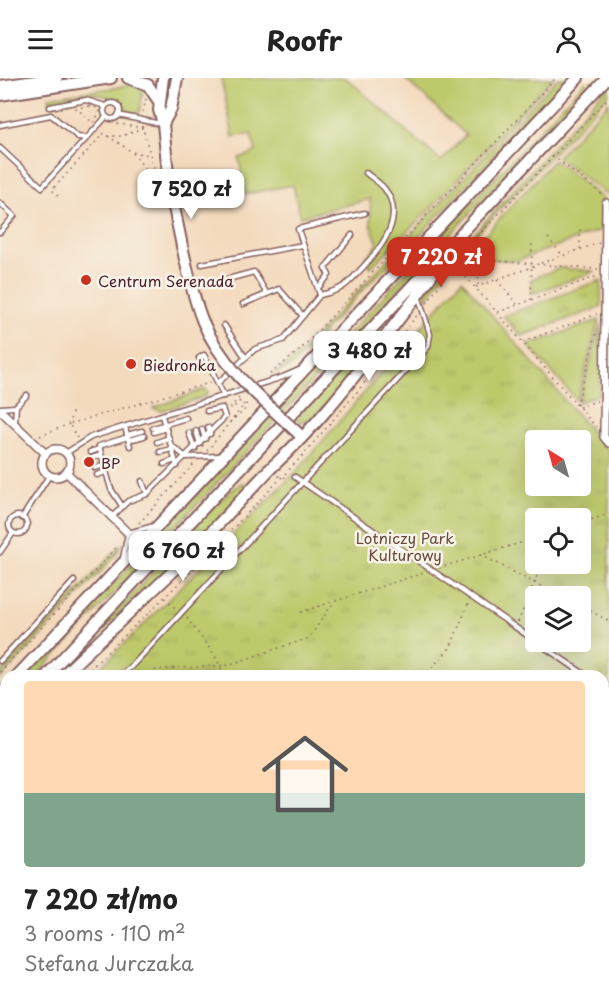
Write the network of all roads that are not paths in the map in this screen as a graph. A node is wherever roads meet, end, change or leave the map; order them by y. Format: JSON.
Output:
{"nodes":[{"id":1,"x":57,"y":78,"type":"edge"},
{"id":2,"x":111,"y":78,"type":"edge"},
{"id":3,"x":128,"y":78,"type":"edge"},
{"id":4,"x":163,"y":78,"type":"edge"},
{"id":5,"x":177,"y":78,"type":"edge"},
{"id":6,"x":578,"y":78,"type":"edge"},
{"id":7,"x":607,"y":78,"type":"edge"},
{"id":8,"x":0,"y":86,"type":"edge"},
{"id":9,"x":0,"y":95,"type":"edge"},
{"id":10,"x":160,"y":104,"type":"junction"},
{"id":11,"x":105,"y":106,"type":"junction"},
{"id":12,"x":50,"y":107,"type":"dead end"},
{"id":13,"x":118,"y":115,"type":"junction"},
{"id":14,"x":106,"y":117,"type":"junction"},
{"id":15,"x":164,"y":124,"type":"junction"},
{"id":16,"x":0,"y":125,"type":"edge"},
{"id":17,"x":87,"y":137,"type":"junction"},
{"id":18,"x":0,"y":148,"type":"edge"},
{"id":19,"x":366,"y":173,"type":"dead end"},
{"id":20,"x":605,"y":200,"type":"road end"},
{"id":21,"x":0,"y":203,"type":"edge"},
{"id":22,"x":365,"y":213,"type":"dead end"},
{"id":23,"x":0,"y":232,"type":"edge"},
{"id":24,"x":352,"y":235,"type":"dead end"},
{"id":25,"x":455,"y":239,"type":"junction"},
{"id":26,"x":303,"y":245,"type":"junction"},
{"id":27,"x":202,"y":264,"type":"dead end"},
{"id":28,"x":213,"y":283,"type":"dead end"},
{"id":29,"x":318,"y":288,"type":"junction"},
{"id":30,"x":419,"y":293,"type":"junction"},
{"id":31,"x":267,"y":294,"type":"junction"},
{"id":32,"x":320,"y":295,"type":"junction"},
{"id":33,"x":243,"y":304,"type":"dead end"},
{"id":34,"x":303,"y":316,"type":"junction"},
{"id":35,"x":224,"y":325,"type":"dead end"},
{"id":36,"x":245,"y":357,"type":"junction"},
{"id":37,"x":199,"y":358,"type":"dead end"},
{"id":38,"x":308,"y":365,"type":"junction"},
{"id":39,"x":219,"y":382,"type":"junction"},
{"id":40,"x":27,"y":395,"type":"dead end"},
{"id":41,"x":224,"y":396,"type":"junction"},
{"id":42,"x":16,"y":406,"type":"junction"},
{"id":43,"x":0,"y":409,"type":"edge"},
{"id":44,"x":207,"y":411,"type":"dead end"},
{"id":45,"x":162,"y":416,"type":"junction"},
{"id":46,"x":186,"y":418,"type":"dead end"},
{"id":47,"x":16,"y":425,"type":"junction"},
{"id":48,"x":165,"y":426,"type":"junction"},
{"id":49,"x":124,"y":427,"type":"junction"},
{"id":50,"x":208,"y":427,"type":"dead end"},
{"id":51,"x":201,"y":429,"type":"dead end"},
{"id":52,"x":154,"y":430,"type":"dead end"},
{"id":53,"x":196,"y":431,"type":"dead end"},
{"id":54,"x":143,"y":433,"type":"dead end"},
{"id":55,"x":189,"y":433,"type":"dead end"},
{"id":56,"x":211,"y":433,"type":"junction"},
{"id":57,"x":301,"y":436,"type":"junction"},
{"id":58,"x":169,"y":438,"type":"junction"},
{"id":59,"x":205,"y":439,"type":"junction"},
{"id":60,"x":129,"y":440,"type":"junction"},
{"id":61,"x":606,"y":440,"type":"edge"},
{"id":62,"x":157,"y":442,"type":"dead end"},
{"id":63,"x":200,"y":444,"type":"junction"},
{"id":64,"x":172,"y":447,"type":"junction"},
{"id":65,"x":99,"y":449,"type":"junction"},
{"id":66,"x":195,"y":449,"type":"junction"},
{"id":67,"x":90,"y":452,"type":"dead end"},
{"id":68,"x":160,"y":452,"type":"dead end"},
{"id":69,"x":66,"y":453,"type":"junction"},
{"id":70,"x":46,"y":454,"type":"junction"},
{"id":71,"x":101,"y":455,"type":"junction"},
{"id":72,"x":223,"y":456,"type":"junction"},
{"id":73,"x":186,"y":457,"type":"junction"},
{"id":74,"x":92,"y":458,"type":"dead end"},
{"id":75,"x":175,"y":460,"type":"junction"},
{"id":76,"x":164,"y":464,"type":"dead end"},
{"id":77,"x":104,"y":465,"type":"junction"},
{"id":78,"x":95,"y":468,"type":"dead end"},
{"id":79,"x":175,"y":468,"type":"junction"},
{"id":80,"x":106,"y":472,"type":"junction"},
{"id":81,"x":166,"y":472,"type":"dead end"},
{"id":82,"x":67,"y":473,"type":"junction"},
{"id":83,"x":97,"y":475,"type":"dead end"},
{"id":84,"x":49,"y":476,"type":"junction"},
{"id":85,"x":295,"y":477,"type":"road end"},
{"id":86,"x":142,"y":481,"type":"dead end"},
{"id":87,"x":302,"y":482,"type":"junction"},
{"id":88,"x":147,"y":494,"type":"junction"},
{"id":89,"x":122,"y":506,"type":"junction"},
{"id":90,"x":112,"y":517,"type":"junction"},
{"id":91,"x":22,"y":518,"type":"junction"},
{"id":92,"x":159,"y":524,"type":"junction"},
{"id":93,"x":14,"y":533,"type":"junction"},
{"id":94,"x":128,"y":533,"type":"junction"},
{"id":95,"x":0,"y":552,"type":"edge"},
{"id":96,"x":122,"y":564,"type":"junction"},
{"id":97,"x":74,"y":582,"type":"dead end"},
{"id":98,"x":0,"y":661,"type":"edge"},
{"id":99,"x":23,"y":670,"type":"edge"},
{"id":100,"x":52,"y":670,"type":"edge"},
{"id":101,"x":70,"y":670,"type":"edge"},
{"id":102,"x":128,"y":670,"type":"edge"},
{"id":103,"x":578,"y":670,"type":"edge"}],
"edges":[{"from":1,"to":8,"type":"main road"},
{"from":2,"to":9,"type":"main road"},
{"from":3,"to":10,"type":"main road"},
{"from":4,"to":10,"type":"main road"},
{"from":5,"to":15,"type":"main road"},
{"from":6,"to":38,"type":"main road"},
{"from":7,"to":25,"type":"main road"},
{"from":10,"to":15,"type":"main road"},
{"from":11,"to":12,"type":"lane"},
{"from":11,"to":13,"type":"lane"},
{"from":11,"to":14,"type":"lane"},
{"from":13,"to":14,"type":"lane"},
{"from":13,"to":15,"type":"lane"},
{"from":14,"to":17,"type":"lane"},
{"from":15,"to":57,"type":"main road","bridge":true},
{"from":16,"to":17,"type":"lane"},
{"from":17,"to":18,"type":"lane"},
{"from":19,"to":32,"type":"lane"},
{"from":20,"to":61,"type":"street"},
{"from":21,"to":23,"type":"lane"},
{"from":22,"to":26,"type":"lane"},
{"from":24,"to":29,"type":"lane"},
{"from":25,"to":30,"type":"main road"},
{"from":25,"to":100,"type":"main road"},
{"from":26,"to":27,"type":"lane"},
{"from":26,"to":29,"type":"lane"},
{"from":28,"to":31,"type":"lane"},
{"from":29,"to":32,"type":"lane"},
{"from":30,"to":57,"type":"main road"},
{"from":30,"to":87,"type":"lane"},
{"from":31,"to":33,"type":"lane"},
{"from":31,"to":34,"type":"lane"},
{"from":32,"to":34,"type":"lane"},
{"from":34,"to":36,"type":"lane"},
{"from":35,"to":36,"type":"lane"},
{"from":36,"to":39,"type":"lane"},
{"from":37,"to":39,"type":"lane"},
{"from":38,"to":41,"type":"lane"},
{"from":38,"to":72,"type":"main road"},
{"from":39,"to":41,"type":"lane"},
{"from":40,"to":42,"type":"lane"},
{"from":41,"to":45,"type":"lane"},
{"from":42,"to":43,"type":"lane"},
{"from":42,"to":47,"type":"lane"},
{"from":43,"to":47,"type":"street"},
{"from":44,"to":56,"type":"lane"},
{"from":45,"to":48,"type":"lane"},
{"from":45,"to":49,"type":"lane"},
{"from":46,"to":48,"type":"lane"},
{"from":47,"to":70,"type":"street"},
{"from":48,"to":52,"type":"lane"},
{"from":48,"to":58,"type":"lane"},
{"from":49,"to":60,"type":"lane"},
{"from":49,"to":69,"type":"lane"},
{"from":50,"to":56,"type":"lane"},
{"from":51,"to":59,"type":"lane"},
{"from":53,"to":63,"type":"lane"},
{"from":54,"to":60,"type":"lane"},
{"from":55,"to":66,"type":"lane"},
{"from":56,"to":59,"type":"lane"},
{"from":57,"to":101,"type":"main road"},
{"from":58,"to":62,"type":"lane"},
{"from":58,"to":64,"type":"lane"},
{"from":59,"to":63,"type":"lane"},
{"from":60,"to":65,"type":"lane"},
{"from":63,"to":66,"type":"lane"},
{"from":64,"to":68,"type":"lane"},
{"from":64,"to":73,"type":"lane"},
{"from":64,"to":75,"type":"lane"},
{"from":65,"to":67,"type":"lane"},
{"from":65,"to":71,"type":"lane"},
{"from":66,"to":73,"type":"lane"},
{"from":69,"to":70,"type":"street"},
{"from":69,"to":82,"type":"street"},
{"from":70,"to":84,"type":"street"},
{"from":71,"to":74,"type":"lane"},
{"from":71,"to":77,"type":"lane"},
{"from":72,"to":73,"type":"lane"},
{"from":72,"to":92,"type":"main road"},
{"from":73,"to":79,"type":"lane"},
{"from":75,"to":76,"type":"lane"},
{"from":75,"to":79,"type":"lane"},
{"from":77,"to":78,"type":"lane"},
{"from":77,"to":80,"type":"lane"},
{"from":79,"to":81,"type":"lane"},
{"from":79,"to":88,"type":"lane"},
{"from":80,"to":83,"type":"lane"},
{"from":80,"to":89,"type":"lane"},
{"from":82,"to":84,"type":"street"},
{"from":82,"to":90,"type":"street"},
{"from":84,"to":91,"type":"lane"},
{"from":85,"to":87,"type":"lane"},
{"from":86,"to":88,"type":"lane"},
{"from":87,"to":102,"type":"lane"},
{"from":87,"to":103,"type":"lane"},
{"from":88,"to":89,"type":"lane"},
{"from":89,"to":90,"type":"lane"},
{"from":90,"to":94,"type":"street"},
{"from":91,"to":93,"type":"lane"},
{"from":91,"to":93,"type":"lane"},
{"from":92,"to":94,"type":"lane"},
{"from":92,"to":96,"type":"main road"},
{"from":93,"to":95,"type":"lane"},
{"from":94,"to":96,"type":"lane"},
{"from":96,"to":99,"type":"main road"},
{"from":97,"to":98,"type":"lane"}]}
